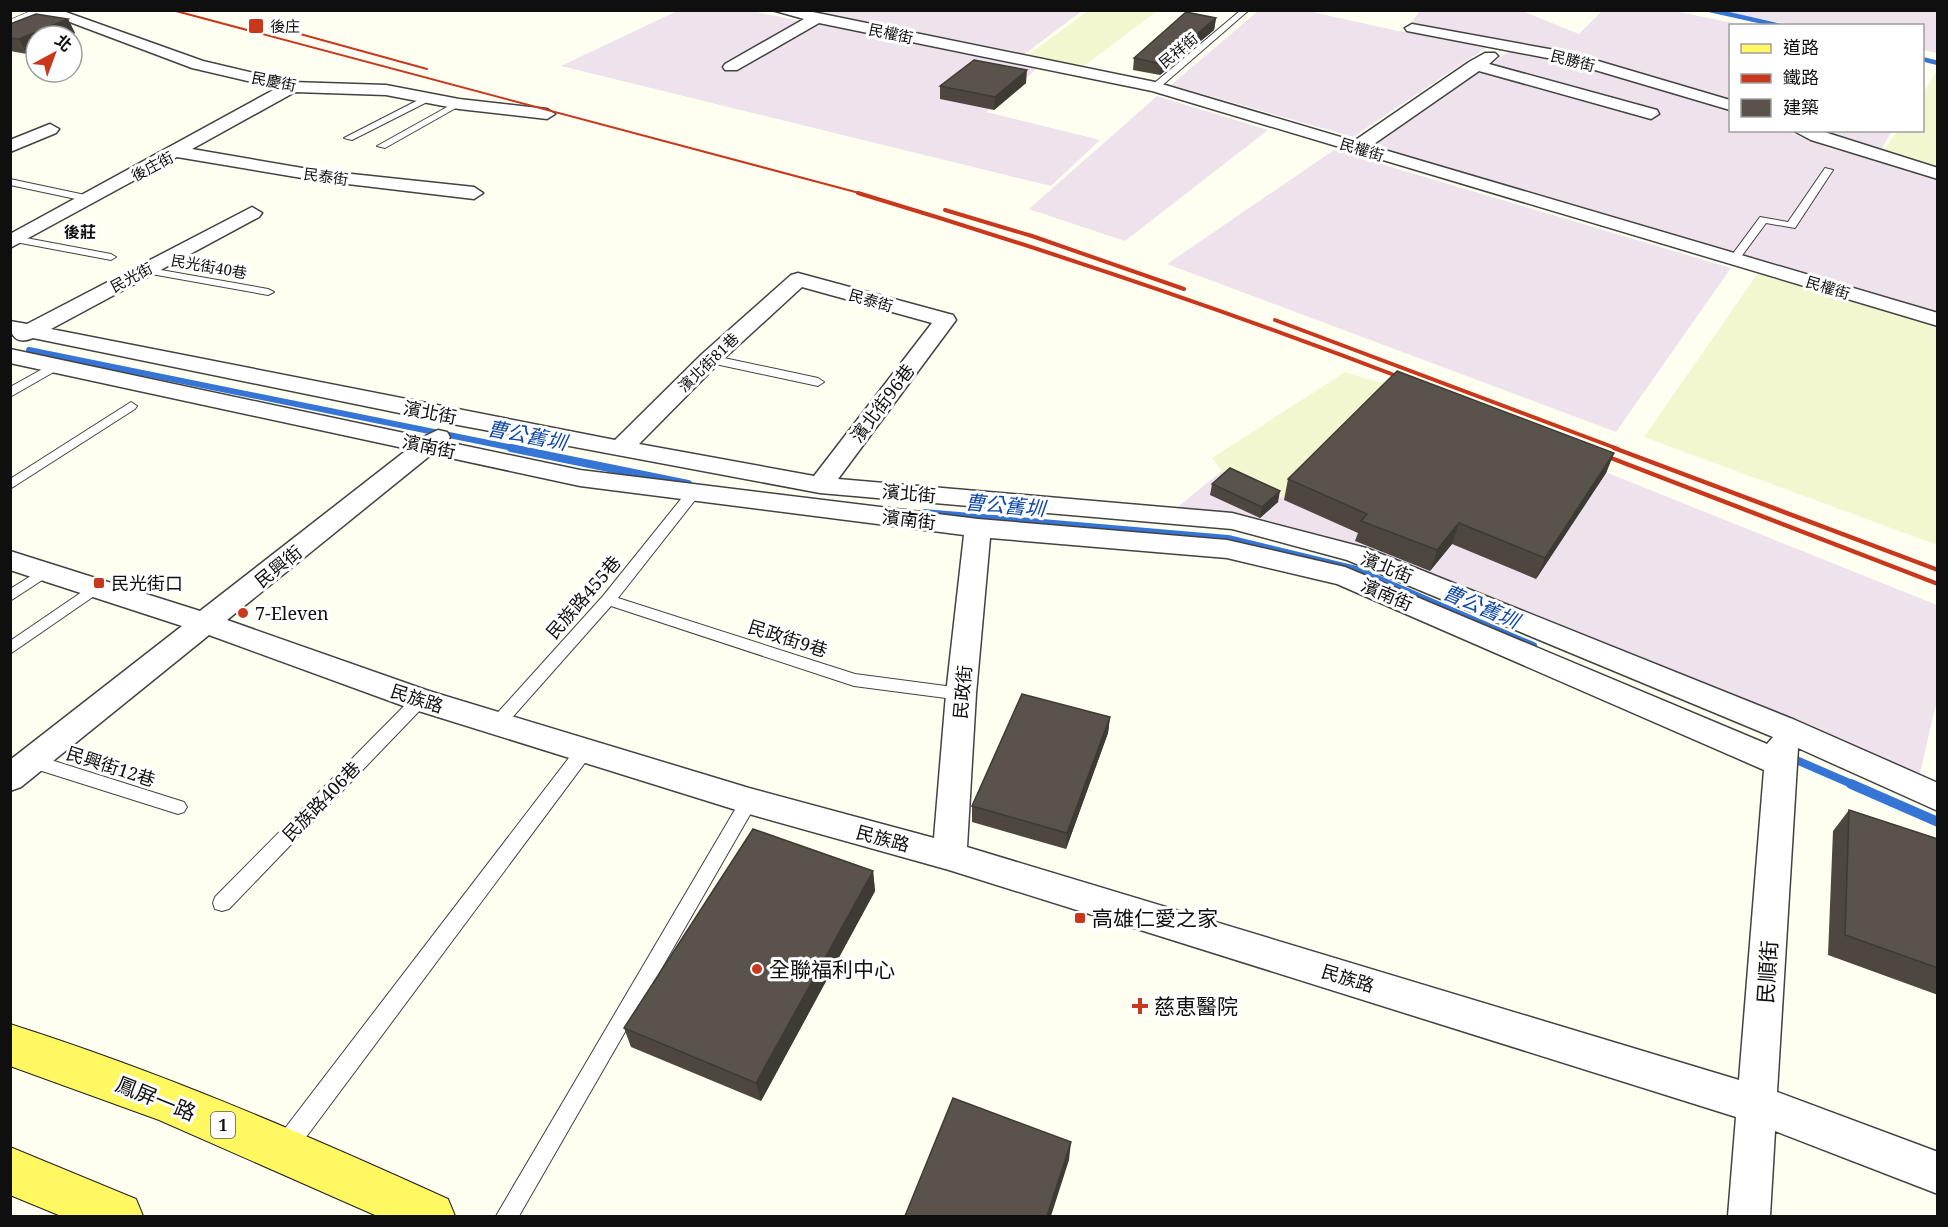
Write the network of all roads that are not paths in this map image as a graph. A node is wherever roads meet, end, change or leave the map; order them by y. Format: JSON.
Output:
{"nodes":[{"id":1,"x":779,"y":10,"type":"edge"},
{"id":2,"x":1246,"y":10,"type":"edge"},
{"id":3,"x":45,"y":11,"type":"edge"},
{"id":4,"x":60,"y":14,"type":"edge"},
{"id":5,"x":817,"y":18,"type":"junction"},
{"id":6,"x":10,"y":27,"type":"edge"},
{"id":7,"x":1412,"y":28,"type":"dead end"},
{"id":8,"x":10,"y":39,"type":"edge"},
{"id":9,"x":1506,"y":44,"type":"junction"},
{"id":10,"x":1475,"y":65,"type":"junction"},
{"id":11,"x":731,"y":67,"type":"dead end"},
{"id":12,"x":292,"y":87,"type":"junction"},
{"id":13,"x":1155,"y":87,"type":"junction"},
{"id":14,"x":428,"y":98,"type":"junction"},
{"id":15,"x":459,"y":104,"type":"junction"},
{"id":16,"x":1729,"y":104,"type":"edge"},
{"id":17,"x":547,"y":114,"type":"dead end"},
{"id":18,"x":1651,"y":114,"type":"dead end"},
{"id":19,"x":20,"y":124,"type":"dead end"},
{"id":20,"x":1805,"y":132,"type":"edge"},
{"id":21,"x":349,"y":138,"type":"dead end"},
{"id":22,"x":382,"y":146,"type":"dead end"},
{"id":23,"x":10,"y":147,"type":"edge"},
{"id":24,"x":1357,"y":147,"type":"junction"},
{"id":25,"x":178,"y":152,"type":"junction"},
{"id":26,"x":1827,"y":170,"type":"dead end"},
{"id":27,"x":1938,"y":174,"type":"edge"},
{"id":28,"x":10,"y":182,"type":"edge"},
{"id":29,"x":474,"y":193,"type":"dead end"},
{"id":30,"x":90,"y":199,"type":"junction"},
{"id":31,"x":252,"y":213,"type":"dead end"},
{"id":32,"x":12,"y":240,"type":"edge"},
{"id":33,"x":111,"y":257,"type":"dead end"},
{"id":34,"x":1734,"y":260,"type":"junction"},
{"id":35,"x":144,"y":270,"type":"junction"},
{"id":36,"x":798,"y":279,"type":"joint"},
{"id":37,"x":268,"y":292,"type":"dead end"},
{"id":38,"x":1938,"y":320,"type":"edge"},
{"id":39,"x":945,"y":321,"type":"joint"},
{"id":40,"x":17,"y":333,"type":"edge"},
{"id":41,"x":10,"y":356,"type":"edge"},
{"id":42,"x":710,"y":359,"type":"junction"},
{"id":43,"x":55,"y":366,"type":"junction"},
{"id":44,"x":818,"y":382,"type":"dead end"},
{"id":45,"x":10,"y":393,"type":"edge"},
{"id":46,"x":131,"y":406,"type":"dead end"},
{"id":47,"x":444,"y":431,"type":"junction"},
{"id":48,"x":621,"y":448,"type":"junction"},
{"id":49,"x":10,"y":485,"type":"edge"},
{"id":50,"x":820,"y":485,"type":"junction"},
{"id":51,"x":694,"y":492,"type":"junction"},
{"id":52,"x":978,"y":528,"type":"junction"},
{"id":53,"x":10,"y":560,"type":"edge"},
{"id":54,"x":45,"y":572,"type":"junction"},
{"id":55,"x":95,"y":588,"type":"junction"},
{"id":56,"x":10,"y":596,"type":"edge"},
{"id":57,"x":608,"y":600,"type":"junction"},
{"id":58,"x":205,"y":624,"type":"junction"},
{"id":59,"x":10,"y":649,"type":"edge"},
{"id":60,"x":961,"y":694,"type":"junction"},
{"id":61,"x":420,"y":700,"type":"junction"},
{"id":62,"x":498,"y":724,"type":"junction"},
{"id":63,"x":1782,"y":746,"type":"junction"},
{"id":64,"x":584,"y":751,"type":"junction"},
{"id":65,"x":21,"y":770,"type":"edge"},
{"id":66,"x":1938,"y":798,"type":"edge"},
{"id":67,"x":749,"y":801,"type":"junction"},
{"id":68,"x":178,"y":807,"type":"dead end"},
{"id":69,"x":949,"y":855,"type":"junction"},
{"id":70,"x":222,"y":903,"type":"dead end"},
{"id":71,"x":10,"y":1045,"type":"edge"},
{"id":72,"x":1759,"y":1105,"type":"junction"},
{"id":73,"x":283,"y":1149,"type":"junction"},
{"id":74,"x":10,"y":1171,"type":"edge"},
{"id":75,"x":1938,"y":1173,"type":"edge"},
{"id":76,"x":119,"y":1216,"type":"edge"},
{"id":77,"x":431,"y":1216,"type":"edge"},
{"id":78,"x":507,"y":1216,"type":"edge"},
{"id":79,"x":1749,"y":1216,"type":"edge"}],
"edges":[{"from":1,"to":5,"type":"street","name":"民權街"},
{"from":2,"to":13,"type":"lane","name":"民祥街"},
{"from":3,"to":4,"type":"street","name":"民慶街"},
{"from":3,"to":6,"type":"street"},
{"from":4,"to":6,"type":"street","bridge":true},
{"from":4,"to":8,"type":"street"},
{"from":4,"to":12,"type":"street","name":"民慶街"},
{"from":5,"to":11,"type":"street"},
{"from":5,"to":13,"type":"street","name":"民權街"},
{"from":7,"to":9,"type":"street","name":"民勝街"},
{"from":9,"to":10,"type":"street"},
{"from":9,"to":16,"type":"street","name":"民勝街"},
{"from":10,"to":18,"type":"street"},
{"from":10,"to":24,"type":"street"},
{"from":12,"to":14,"type":"street","name":"民慶街"},
{"from":12,"to":25,"type":"street","name":"後庄街"},
{"from":13,"to":24,"type":"street","name":"民權街"},
{"from":14,"to":15,"type":"street","name":"民慶街"},
{"from":14,"to":21,"type":"lane"},
{"from":15,"to":17,"type":"street","name":"民慶街"},
{"from":15,"to":22,"type":"lane"},
{"from":19,"to":23,"type":"street"},
{"from":20,"to":27,"type":"street"},
{"from":24,"to":34,"type":"street","name":"民權街"},
{"from":25,"to":29,"type":"street","name":"民泰街"},
{"from":25,"to":30,"type":"street","name":"後庄街"},
{"from":26,"to":34,"type":"lane"},
{"from":28,"to":30,"type":"lane"},
{"from":30,"to":32,"type":"street","name":"後庄街"},
{"from":31,"to":35,"type":"street","name":"民光街"},
{"from":32,"to":33,"type":"lane"},
{"from":34,"to":38,"type":"street","name":"民權街"},
{"from":35,"to":37,"type":"lane","name":"民光街40巷"},
{"from":35,"to":40,"type":"street","name":"民光街"},
{"from":36,"to":39,"type":"street","name":"民泰街"},
{"from":36,"to":42,"type":"street","name":"濱北街81巷"},
{"from":39,"to":50,"type":"street","name":"濱北街96巷"},
{"from":40,"to":47,"type":"street","name":"濱北街"},
{"from":41,"to":43,"type":"street","name":"濱南街"},
{"from":42,"to":44,"type":"lane"},
{"from":42,"to":48,"type":"street","name":"濱北街81巷"},
{"from":43,"to":45,"type":"lane"},
{"from":43,"to":47,"type":"street","name":"濱南街"},
{"from":46,"to":49,"type":"lane"},
{"from":47,"to":48,"type":"street","name":"濱北街"},
{"from":47,"to":51,"type":"street","name":"濱南街"},
{"from":47,"to":58,"type":"street","name":"民興街"},
{"from":48,"to":50,"type":"street","name":"濱北街"},
{"from":50,"to":63,"type":"street","name":"濱北街"},
{"from":51,"to":52,"type":"street","name":"濱南街"},
{"from":51,"to":57,"type":"lane","name":"民族路455巷"},
{"from":52,"to":60,"type":"street","name":"民政街"},
{"from":52,"to":63,"type":"street","name":"濱南街"},
{"from":53,"to":54,"type":"street","name":"民族路"},
{"from":54,"to":55,"type":"street","name":"民族路"},
{"from":54,"to":56,"type":"lane"},
{"from":55,"to":58,"type":"street","name":"民族路"},
{"from":55,"to":59,"type":"lane"},
{"from":57,"to":60,"type":"lane","name":"民政街9巷"},
{"from":57,"to":62,"type":"lane","name":"民族路455巷"},
{"from":58,"to":61,"type":"street","name":"民族路"},
{"from":58,"to":65,"type":"street","name":"民興街"},
{"from":60,"to":69,"type":"street","name":"民政街"},
{"from":61,"to":62,"type":"street","name":"民族路"},
{"from":61,"to":70,"type":"lane","name":"民族路406巷"},
{"from":62,"to":64,"type":"street","name":"民族路"},
{"from":63,"to":66,"type":"street"},
{"from":63,"to":72,"type":"street","name":"民順街"},
{"from":64,"to":67,"type":"street","name":"民族路"},
{"from":64,"to":73,"type":"lane"},
{"from":65,"to":68,"type":"lane","name":"民興街12巷"},
{"from":67,"to":69,"type":"street","name":"民族路"},
{"from":67,"to":78,"type":"lane"},
{"from":69,"to":72,"type":"street","name":"民族路"},
{"from":71,"to":73,"type":"main road","name":"鳳屏一路","number":"1"},
{"from":72,"to":75,"type":"street","name":"民族路"},
{"from":72,"to":79,"type":"street","name":"民順街"},
{"from":73,"to":77,"type":"main road","name":"鳳屏一路","number":"1"},
{"from":74,"to":76,"type":"main road"}]}
